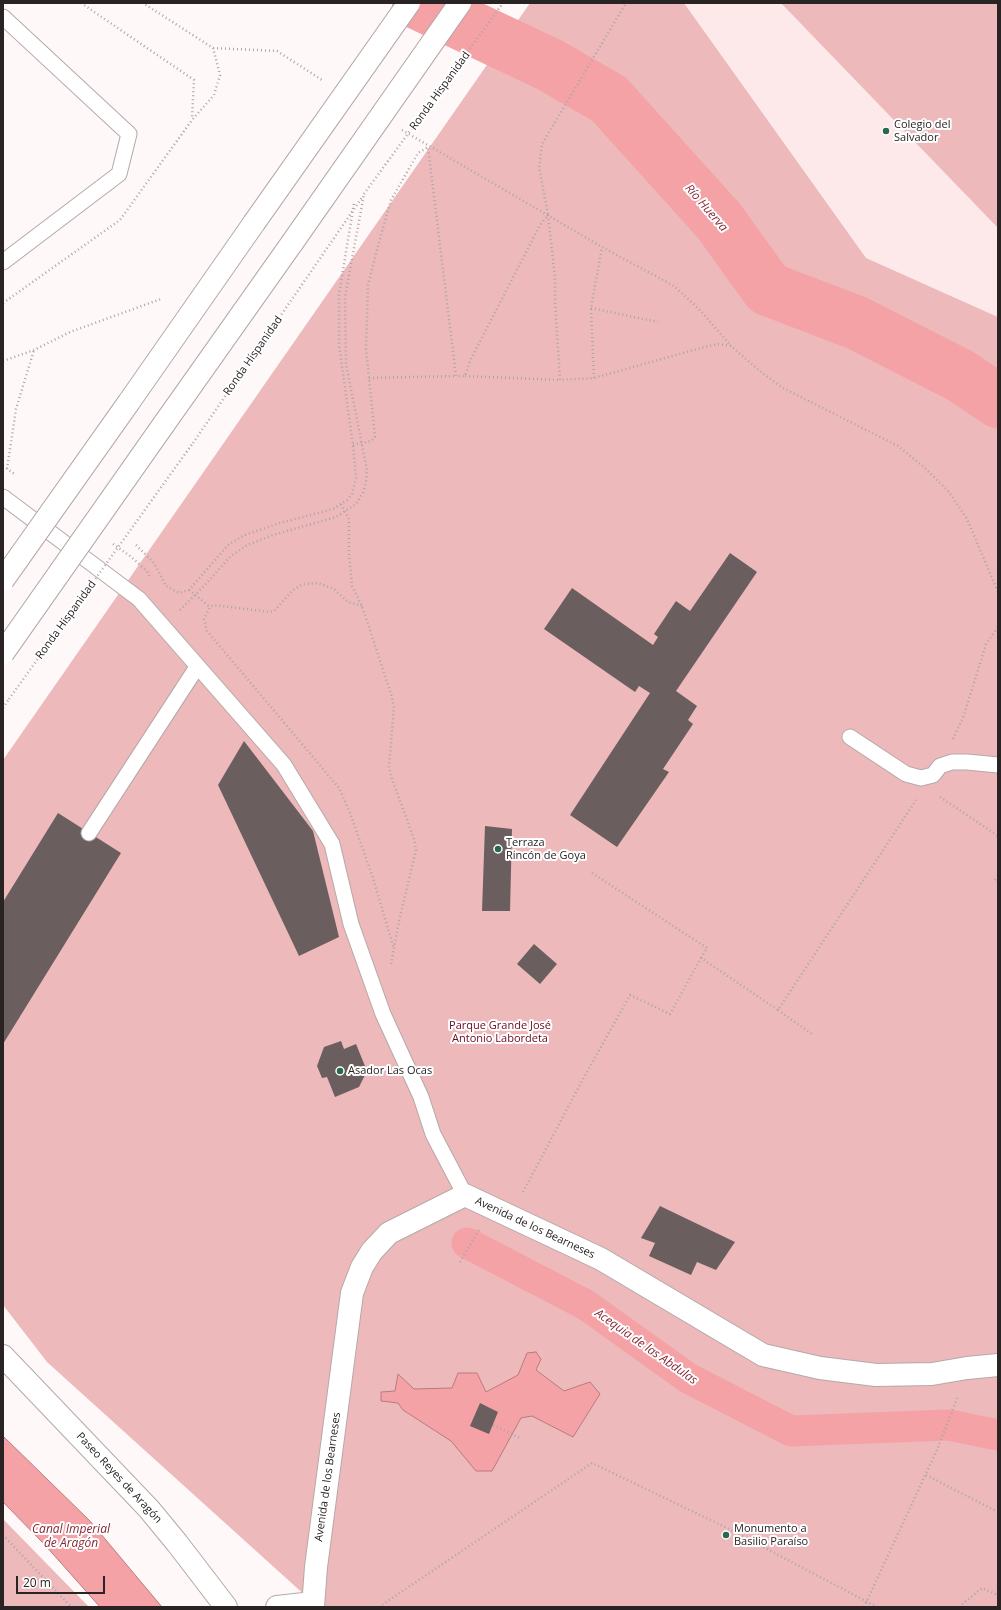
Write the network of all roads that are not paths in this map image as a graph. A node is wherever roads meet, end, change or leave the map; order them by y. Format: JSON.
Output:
{"nodes":[{"id":1,"x":409,"y":3,"type":"edge"},
{"id":2,"x":460,"y":3,"type":"edge"},
{"id":3,"x":3,"y":17,"type":"edge"},
{"id":4,"x":3,"y":262,"type":"edge"},
{"id":5,"x":3,"y":497,"type":"edge"},
{"id":6,"x":3,"y":580,"type":"edge"},
{"id":7,"x":3,"y":653,"type":"edge"},
{"id":8,"x":197,"y":667,"type":"junction"},
{"id":9,"x":850,"y":737,"type":"dead end"},
{"id":10,"x":998,"y":765,"type":"edge"},
{"id":11,"x":89,"y":833,"type":"dead end"},
{"id":12,"x":465,"y":1195,"type":"junction"},
{"id":13,"x":3,"y":1356,"type":"edge"},
{"id":14,"x":998,"y":1365,"type":"edge"},
{"id":15,"x":313,"y":1605,"type":"edge"},
{"id":16,"x":229,"y":1606,"type":"edge"},
{"id":17,"x":277,"y":1607,"type":"edge"}],
"edges":[{"from":1,"to":6,"type":"main road","bridge":true},
{"from":2,"to":7,"type":"main road","bridge":true},
{"from":3,"to":4,"type":"lane"},
{"from":5,"to":8,"type":"lane"},
{"from":8,"to":11,"type":"lane"},
{"from":8,"to":12,"type":"lane"},
{"from":9,"to":10,"type":"lane"},
{"from":12,"to":14,"type":"main road","name":"Avenida de los Bearneses"},
{"from":12,"to":15,"type":"main road","name":"Avenida de los Bearneses"},
{"from":13,"to":16,"type":"main road","name":"Paseo Reyes de Aragón"},
{"from":15,"to":17,"type":"main road","name":"Avenida de los Bearneses"}]}
